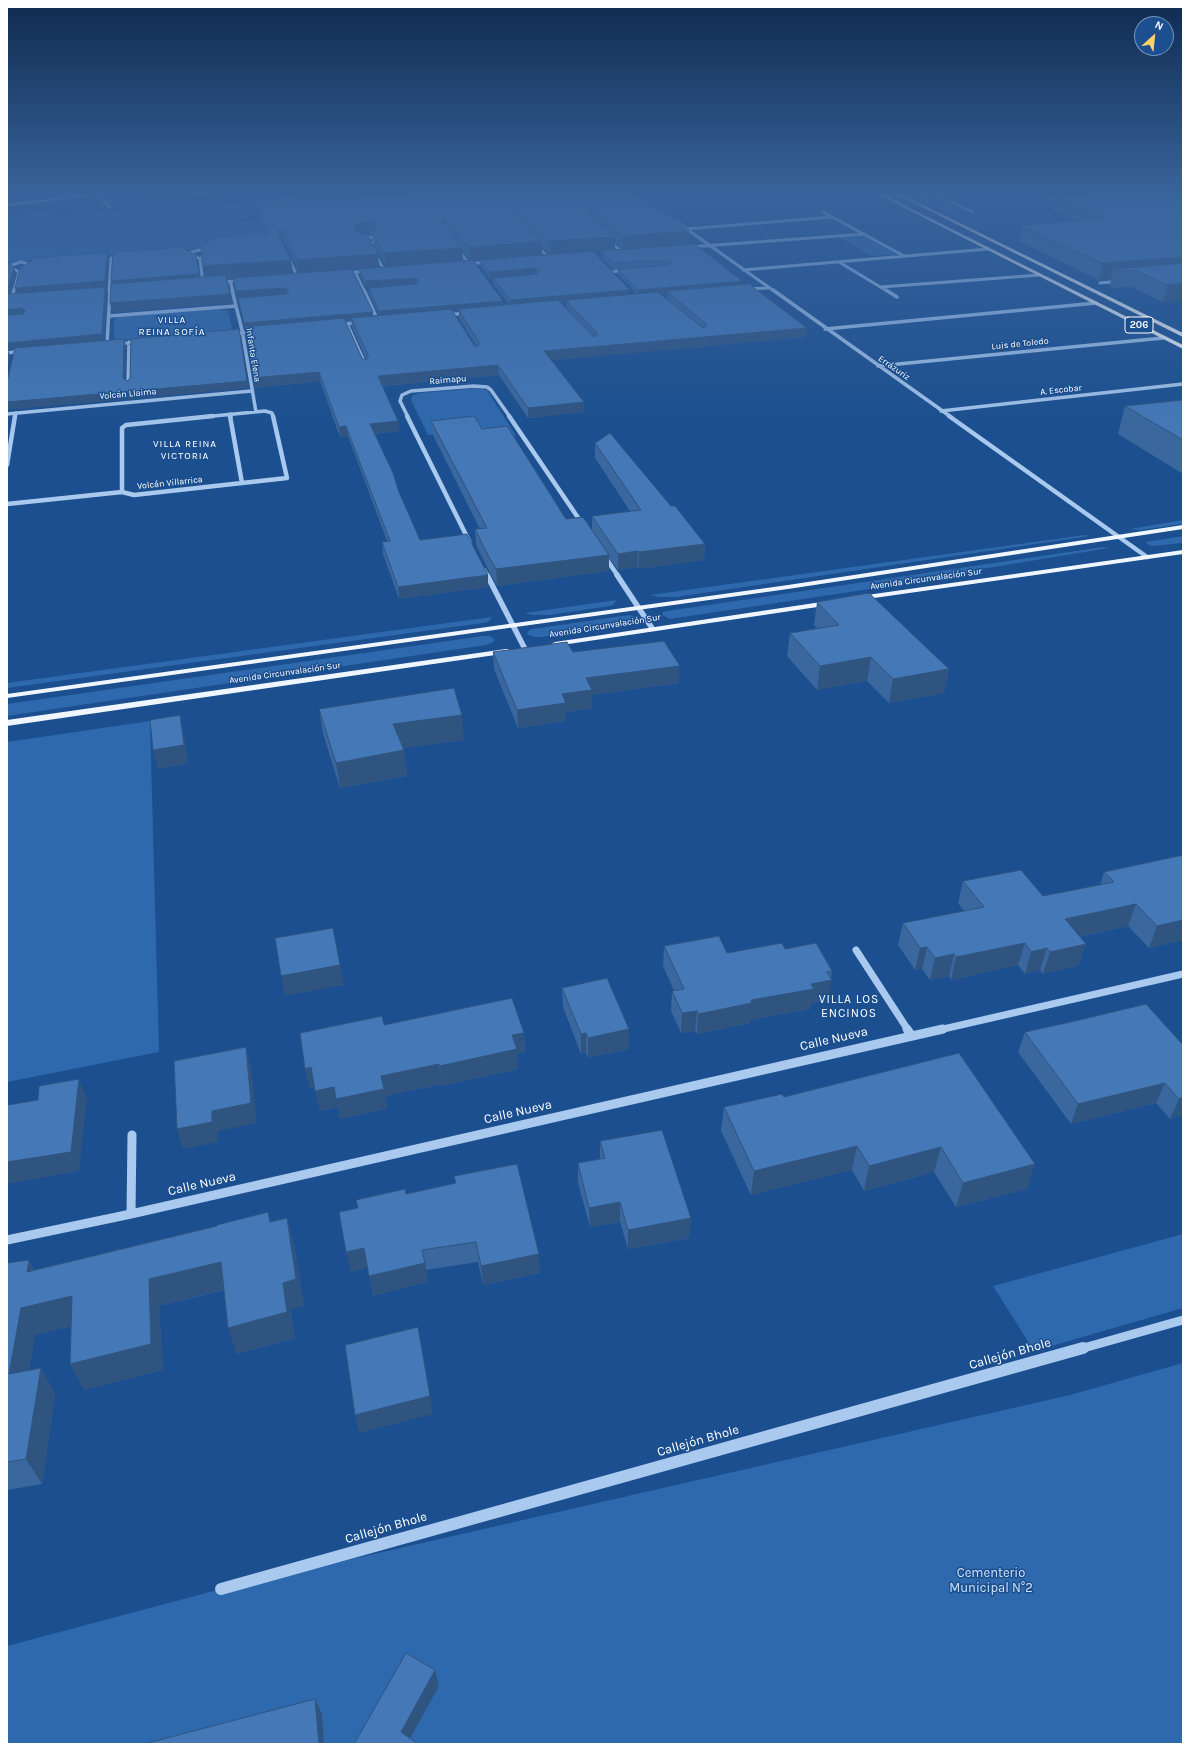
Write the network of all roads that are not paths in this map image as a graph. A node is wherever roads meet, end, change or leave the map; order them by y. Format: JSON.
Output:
{"nodes":[{"id":1,"x":19,"y":272,"type":"edge"},
{"id":2,"x":355,"y":272,"type":"edge"},
{"id":3,"x":111,"y":273,"type":"edge"},
{"id":4,"x":202,"y":273,"type":"edge"},
{"id":5,"x":295,"y":273,"type":"edge"},
{"id":6,"x":340,"y":273,"type":"edge"},
{"id":7,"x":344,"y":273,"type":"edge"},
{"id":8,"x":611,"y":273,"type":"edge"},
{"id":9,"x":747,"y":273,"type":"edge"},
{"id":10,"x":857,"y":273,"type":"edge"},
{"id":11,"x":1035,"y":273,"type":"edge"},
{"id":12,"x":1056,"y":273,"type":"edge"},
{"id":13,"x":1040,"y":275,"type":"junction"},
{"id":14,"x":297,"y":276,"type":"junction"},
{"id":15,"x":304,"y":276,"type":"edge"},
{"id":16,"x":289,"y":277,"type":"edge"},
{"id":17,"x":615,"y":277,"type":"edge"},
{"id":18,"x":245,"y":280,"type":"edge"},
{"id":19,"x":230,"y":281,"type":"junction"},
{"id":20,"x":1123,"y":281,"type":"edge"},
{"id":21,"x":216,"y":282,"type":"edge"},
{"id":22,"x":210,"y":283,"type":"edge"},
{"id":23,"x":1100,"y":283,"type":"edge"},
{"id":24,"x":195,"y":284,"type":"edge"},
{"id":25,"x":203,"y":284,"type":"junction"},
{"id":26,"x":768,"y":288,"type":"junction"},
{"id":27,"x":882,"y":288,"type":"junction"},
{"id":28,"x":110,"y":290,"type":"junction"},
{"id":29,"x":118,"y":290,"type":"edge"},
{"id":30,"x":741,"y":290,"type":"edge"},
{"id":31,"x":102,"y":291,"type":"edge"},
{"id":32,"x":364,"y":291,"type":"junction"},
{"id":33,"x":372,"y":291,"type":"edge"},
{"id":34,"x":20,"y":297,"type":"edge"},
{"id":35,"x":897,"y":297,"type":"dead end"},
{"id":36,"x":7,"y":298,"type":"edge"},
{"id":37,"x":12,"y":298,"type":"junction"},
{"id":38,"x":1109,"y":299,"type":"junction"},
{"id":39,"x":235,"y":301,"type":"junction"},
{"id":40,"x":242,"y":301,"type":"edge"},
{"id":41,"x":1096,"y":303,"type":"junction"},
{"id":42,"x":236,"y":306,"type":"junction"},
{"id":43,"x":474,"y":313,"type":"edge"},
{"id":44,"x":453,"y":314,"type":"junction"},
{"id":45,"x":438,"y":315,"type":"edge"},
{"id":46,"x":109,"y":316,"type":"junction"},
{"id":47,"x":386,"y":320,"type":"edge"},
{"id":48,"x":457,"y":320,"type":"edge"},
{"id":49,"x":370,"y":321,"type":"edge"},
{"id":50,"x":378,"y":321,"type":"junction"},
{"id":51,"x":362,"y":322,"type":"edge"},
{"id":52,"x":347,"y":324,"type":"junction"},
{"id":53,"x":332,"y":325,"type":"edge"},
{"id":54,"x":826,"y":329,"type":"junction"},
{"id":55,"x":257,"y":332,"type":"edge"},
{"id":56,"x":242,"y":333,"type":"junction"},
{"id":57,"x":227,"y":334,"type":"edge"},
{"id":58,"x":1183,"y":335,"type":"edge"},
{"id":59,"x":1163,"y":338,"type":"junction"},
{"id":60,"x":144,"y":341,"type":"edge"},
{"id":61,"x":129,"y":342,"type":"junction"},
{"id":62,"x":107,"y":344,"type":"junction"},
{"id":63,"x":100,"y":345,"type":"edge"},
{"id":64,"x":1183,"y":347,"type":"edge"},
{"id":65,"x":30,"y":351,"type":"edge"},
{"id":66,"x":14,"y":352,"type":"junction"},
{"id":67,"x":7,"y":353,"type":"edge"},
{"id":68,"x":13,"y":359,"type":"edge"},
{"id":69,"x":366,"y":366,"type":"edge"},
{"id":70,"x":878,"y":366,"type":"junction"},
{"id":71,"x":1183,"y":384,"type":"edge"},
{"id":72,"x":128,"y":385,"type":"edge"},
{"id":73,"x":251,"y":391,"type":"junction"},
{"id":74,"x":941,"y":411,"type":"junction"},
{"id":75,"x":256,"y":412,"type":"junction"},
{"id":76,"x":16,"y":413,"type":"junction"},
{"id":77,"x":7,"y":414,"type":"edge"},
{"id":78,"x":230,"y":414,"type":"junction"},
{"id":79,"x":12,"y":435,"type":"junction"},
{"id":80,"x":7,"y":436,"type":"edge"},
{"id":81,"x":7,"y":465,"type":"edge"},
{"id":82,"x":242,"y":483,"type":"junction"},
{"id":83,"x":122,"y":492,"type":"junction"},
{"id":84,"x":7,"y":504,"type":"edge"},
{"id":85,"x":1183,"y":527,"type":"edge"},
{"id":86,"x":588,"y":532,"type":"edge"},
{"id":87,"x":1119,"y":536,"type":"junction"},
{"id":88,"x":473,"y":549,"type":"edge"},
{"id":89,"x":600,"y":550,"type":"edge"},
{"id":90,"x":1183,"y":552,"type":"edge"},
{"id":91,"x":1147,"y":557,"type":"junction"},
{"id":92,"x":480,"y":563,"type":"edge"},
{"id":93,"x":850,"y":600,"type":"edge"},
{"id":94,"x":834,"y":602,"type":"edge"},
{"id":95,"x":639,"y":608,"type":"junction"},
{"id":96,"x":513,"y":626,"type":"junction"},
{"id":97,"x":652,"y":628,"type":"junction"},
{"id":98,"x":547,"y":645,"type":"edge"},
{"id":99,"x":528,"y":648,"type":"joint"},
{"id":100,"x":7,"y":696,"type":"edge"},
{"id":101,"x":7,"y":723,"type":"edge"},
{"id":102,"x":856,"y":950,"type":"dead end"},
{"id":103,"x":1183,"y":974,"type":"edge"},
{"id":104,"x":911,"y":1035,"type":"junction"},
{"id":105,"x":132,"y":1135,"type":"dead end"},
{"id":106,"x":131,"y":1214,"type":"junction"},
{"id":107,"x":7,"y":1240,"type":"edge"},
{"id":108,"x":1183,"y":1320,"type":"edge"},
{"id":109,"x":221,"y":1589,"type":"dead end"}],
"edges":[{"from":1,"to":37,"type":"street"},
{"from":2,"to":32,"type":"street"},
{"from":3,"to":28,"type":"street"},
{"from":4,"to":25,"type":"street"},
{"from":5,"to":14,"type":"street"},
{"from":6,"to":7,"type":"street"},
{"from":8,"to":17,"type":"street"},
{"from":9,"to":26,"type":"street","name":"Errázuriz"},
{"from":10,"to":27,"type":"street"},
{"from":11,"to":13,"type":"highway","number":"206"},
{"from":12,"to":38,"type":"highway","number":"206"},
{"from":13,"to":27,"type":"street"},
{"from":13,"to":41,"type":"highway","number":"206"},
{"from":14,"to":15,"type":"street"},
{"from":14,"to":16,"type":"street"},
{"from":18,"to":19,"type":"street"},
{"from":19,"to":21,"type":"street"},
{"from":19,"to":39,"type":"street","name":"Infanta Elena"},
{"from":20,"to":23,"type":"street"},
{"from":22,"to":25,"type":"street"},
{"from":24,"to":25,"type":"street"},
{"from":26,"to":30,"type":"street"},
{"from":26,"to":54,"type":"street","name":"Errázuriz"},
{"from":27,"to":35,"type":"street"},
{"from":28,"to":29,"type":"street"},
{"from":28,"to":31,"type":"street"},
{"from":28,"to":46,"type":"street"},
{"from":32,"to":33,"type":"street"},
{"from":32,"to":50,"type":"street"},
{"from":34,"to":37,"type":"street"},
{"from":36,"to":37,"type":"street"},
{"from":38,"to":41,"type":"highway"},
{"from":38,"to":58,"type":"highway","number":"206"},
{"from":39,"to":40,"type":"street"},
{"from":39,"to":42,"type":"street","name":"Infanta Elena"},
{"from":41,"to":54,"type":"street"},
{"from":41,"to":59,"type":"highway","number":"206"},
{"from":42,"to":46,"type":"street"},
{"from":42,"to":56,"type":"street","name":"Infanta Elena"},
{"from":43,"to":44,"type":"street"},
{"from":44,"to":45,"type":"street"},
{"from":44,"to":48,"type":"street"},
{"from":46,"to":62,"type":"street"},
{"from":47,"to":50,"type":"street"},
{"from":49,"to":50,"type":"street"},
{"from":51,"to":52,"type":"street"},
{"from":52,"to":53,"type":"street"},
{"from":52,"to":69,"type":"street"},
{"from":54,"to":70,"type":"street","name":"Errázuriz"},
{"from":55,"to":56,"type":"street"},
{"from":56,"to":57,"type":"street"},
{"from":56,"to":73,"type":"street","name":"Infanta Elena"},
{"from":59,"to":64,"type":"highway","number":"206"},
{"from":59,"to":70,"type":"street","name":"Luis de Toledo"},
{"from":60,"to":61,"type":"street"},
{"from":61,"to":62,"type":"street"},
{"from":61,"to":72,"type":"street"},
{"from":62,"to":63,"type":"street"},
{"from":65,"to":66,"type":"street"},
{"from":66,"to":67,"type":"street"},
{"from":66,"to":68,"type":"street"},
{"from":70,"to":74,"type":"street","name":"Errázuriz"},
{"from":71,"to":74,"type":"street","name":"A. Escobar"},
{"from":73,"to":75,"type":"street","name":"Infanta Elena"},
{"from":73,"to":76,"type":"street","name":"Volcán Llaima"},
{"from":74,"to":87,"type":"street","name":"Errázuriz"},
{"from":75,"to":78,"type":"street"},
{"from":75,"to":82,"type":"street","name":"Volcán Villarrica"},
{"from":76,"to":77,"type":"street","name":"Volcán Llaima"},
{"from":76,"to":79,"type":"street"},
{"from":78,"to":82,"type":"street"},
{"from":78,"to":83,"type":"street"},
{"from":79,"to":80,"type":"street"},
{"from":79,"to":81,"type":"street"},
{"from":82,"to":83,"type":"street","name":"Volcán Villarrica"},
{"from":83,"to":84,"type":"street","name":"Volcán Villarrica"},
{"from":85,"to":87,"type":"main road","name":"Avenida Circunvalación Sur"},
{"from":86,"to":88,"type":"street","name":"Raimapu"},
{"from":87,"to":91,"type":"street","name":"Errázuriz"},
{"from":87,"to":95,"type":"main road","name":"Avenida Circunvalación Sur"},
{"from":89,"to":95,"type":"street"},
{"from":90,"to":91,"type":"main road","name":"Avenida Circunvalación Sur"},
{"from":91,"to":93,"type":"main road","name":"Avenida Circunvalación Sur"},
{"from":92,"to":96,"type":"street"},
{"from":94,"to":97,"type":"main road","name":"Avenida Circunvalación Sur"},
{"from":95,"to":96,"type":"main road","name":"Avenida Circunvalación Sur"},
{"from":95,"to":97,"type":"street"},
{"from":96,"to":99,"type":"street"},
{"from":96,"to":100,"type":"main road","name":"Avenida Circunvalación Sur"},
{"from":97,"to":98,"type":"main road","name":"Avenida Circunvalación Sur"},
{"from":99,"to":101,"type":"main road","name":"Avenida Circunvalación Sur"},
{"from":102,"to":104,"type":"street"},
{"from":103,"to":104,"type":"street","name":"Calle Nueva"},
{"from":104,"to":106,"type":"street","name":"Calle Nueva"},
{"from":105,"to":106,"type":"street"},
{"from":106,"to":107,"type":"street","name":"Calle Nueva"},
{"from":108,"to":109,"type":"street","name":"Callejón Bhole"}]}
